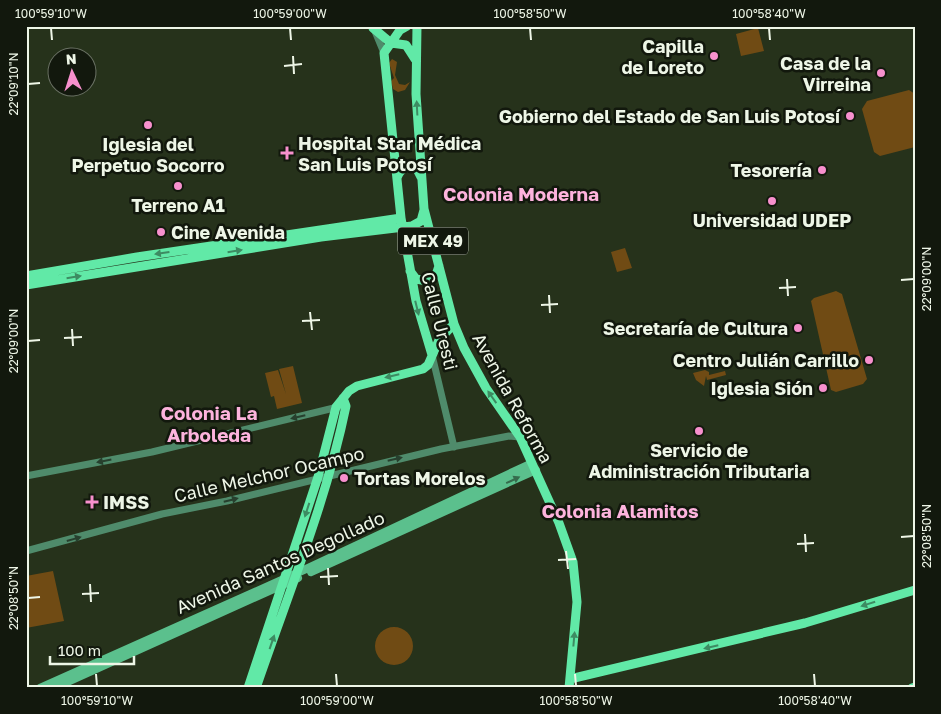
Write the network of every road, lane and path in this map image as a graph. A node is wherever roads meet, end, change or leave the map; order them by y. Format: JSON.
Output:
{"nodes":[{"id":1,"x":417,"y":26,"type":"edge"},
{"id":2,"x":373,"y":27,"type":"edge"},
{"id":3,"x":402,"y":27,"type":"edge"},
{"id":4,"x":391,"y":43,"type":"junction"},
{"id":5,"x":384,"y":53,"type":"junction"},
{"id":6,"x":416,"y":62,"type":"junction"},
{"id":7,"x":421,"y":177,"type":"junction"},
{"id":8,"x":397,"y":178,"type":"junction"},
{"id":9,"x":424,"y":208,"type":"junction"},
{"id":10,"x":402,"y":222,"type":"junction"},
{"id":11,"x":439,"y":265,"type":"junction"},
{"id":12,"x":410,"y":271,"type":"junction"},
{"id":13,"x":26,"y":276,"type":"edge"},
{"id":14,"x":26,"y":285,"type":"edge"},
{"id":15,"x":454,"y":322,"type":"junction"},
{"id":16,"x":426,"y":335,"type":"junction"},
{"id":17,"x":432,"y":355,"type":"junction"},
{"id":18,"x":342,"y":404,"type":"junction"},
{"id":19,"x":520,"y":437,"type":"junction"},
{"id":20,"x":326,"y":446,"type":"junction"},
{"id":21,"x":454,"y":447,"type":"junction"},
{"id":22,"x":337,"y":448,"type":"junction"},
{"id":23,"x":534,"y":466,"type":"junction"},
{"id":24,"x":331,"y":474,"type":"junction"},
{"id":25,"x":26,"y":476,"type":"edge"},
{"id":26,"x":318,"y":477,"type":"junction"},
{"id":27,"x":26,"y":551,"type":"edge"},
{"id":28,"x":289,"y":579,"type":"junction"},
{"id":29,"x":915,"y":590,"type":"edge"},
{"id":30,"x":569,"y":683,"type":"edge"},
{"id":31,"x":40,"y":688,"type":"edge"},
{"id":32,"x":54,"y":688,"type":"edge"},
{"id":33,"x":248,"y":688,"type":"edge"},
{"id":34,"x":256,"y":688,"type":"edge"}],
"edges":[{"from":1,"to":6,"type":"main road","name":"Avenida Reforma","number":"MEX 49"},
{"from":2,"to":4,"type":"main road"},
{"from":2,"to":5,"type":"street"},
{"from":3,"to":4,"type":"main road"},
{"from":4,"to":5,"type":"main road"},
{"from":4,"to":6,"type":"main road"},
{"from":5,"to":8,"type":"main road","name":"Calle Uresti"},
{"from":7,"to":6,"type":"main road","name":"Avenida Reforma","number":"MEX 49","one_way":true},
{"from":7,"to":8,"type":"main road"},
{"from":7,"to":9,"type":"main road","name":"Avenida Reforma","number":"MEX 49"},
{"from":8,"to":10,"type":"main road","name":"Calle Uresti"},
{"from":9,"to":10,"type":"main road"},
{"from":9,"to":11,"type":"main road","name":"Avenida Reforma","number":"MEX 49"},
{"from":10,"to":12,"type":"main road","name":"Calle Uresti"},
{"from":10,"to":13,"type":"main road","one_way":true},
{"from":14,"to":10,"type":"main road","one_way":true},
{"from":11,"to":12,"type":"main road"},
{"from":11,"to":15,"type":"main road","name":"Avenida Reforma","number":"MEX 49"},
{"from":12,"to":16,"type":"main road","name":"Calle Uresti","one_way":true},
{"from":15,"to":16,"type":"main road"},
{"from":15,"to":17,"type":"main road"},
{"from":19,"to":15,"type":"main road","name":"Avenida Reforma","number":"MEX 49","one_way":true},
{"from":16,"to":17,"type":"main road","name":"Calle Uresti"},
{"from":17,"to":18,"type":"main road","one_way":true},
{"from":17,"to":21,"type":"street","name":"Calle Uresti"},
{"from":18,"to":20,"type":"main road"},
{"from":18,"to":22,"type":"main road"},
{"from":18,"to":25,"type":"street","one_way":true},
{"from":19,"to":21,"type":"street","name":"Calle Melchor Ocampo"},
{"from":19,"to":23,"type":"main road","name":"Avenida Reforma"},
{"from":20,"to":22,"type":"main road"},
{"from":20,"to":26,"type":"main road"},
{"from":24,"to":21,"type":"street","name":"Calle Melchor Ocampo","one_way":true},
{"from":22,"to":24,"type":"main road"},
{"from":23,"to":28,"type":"main road","name":"Avenida Santos Degollado"},
{"from":30,"to":23,"type":"main road","name":"Avenida Reforma","one_way":true},
{"from":24,"to":26,"type":"street","name":"Calle Melchor Ocampo"},
{"from":24,"to":28,"type":"main road"},
{"from":27,"to":26,"type":"street","name":"Calle Melchor Ocampo","one_way":true},
{"from":26,"to":28,"type":"main road","one_way":true},
{"from":28,"to":31,"type":"main road","name":"Avenida Santos Degollado"},
{"from":28,"to":32,"type":"main road","name":"Avenida Santos Degollado"},
{"from":28,"to":33,"type":"main road"},
{"from":34,"to":28,"type":"main road","one_way":true},
{"from":29,"to":30,"type":"main road","one_way":true}]}
